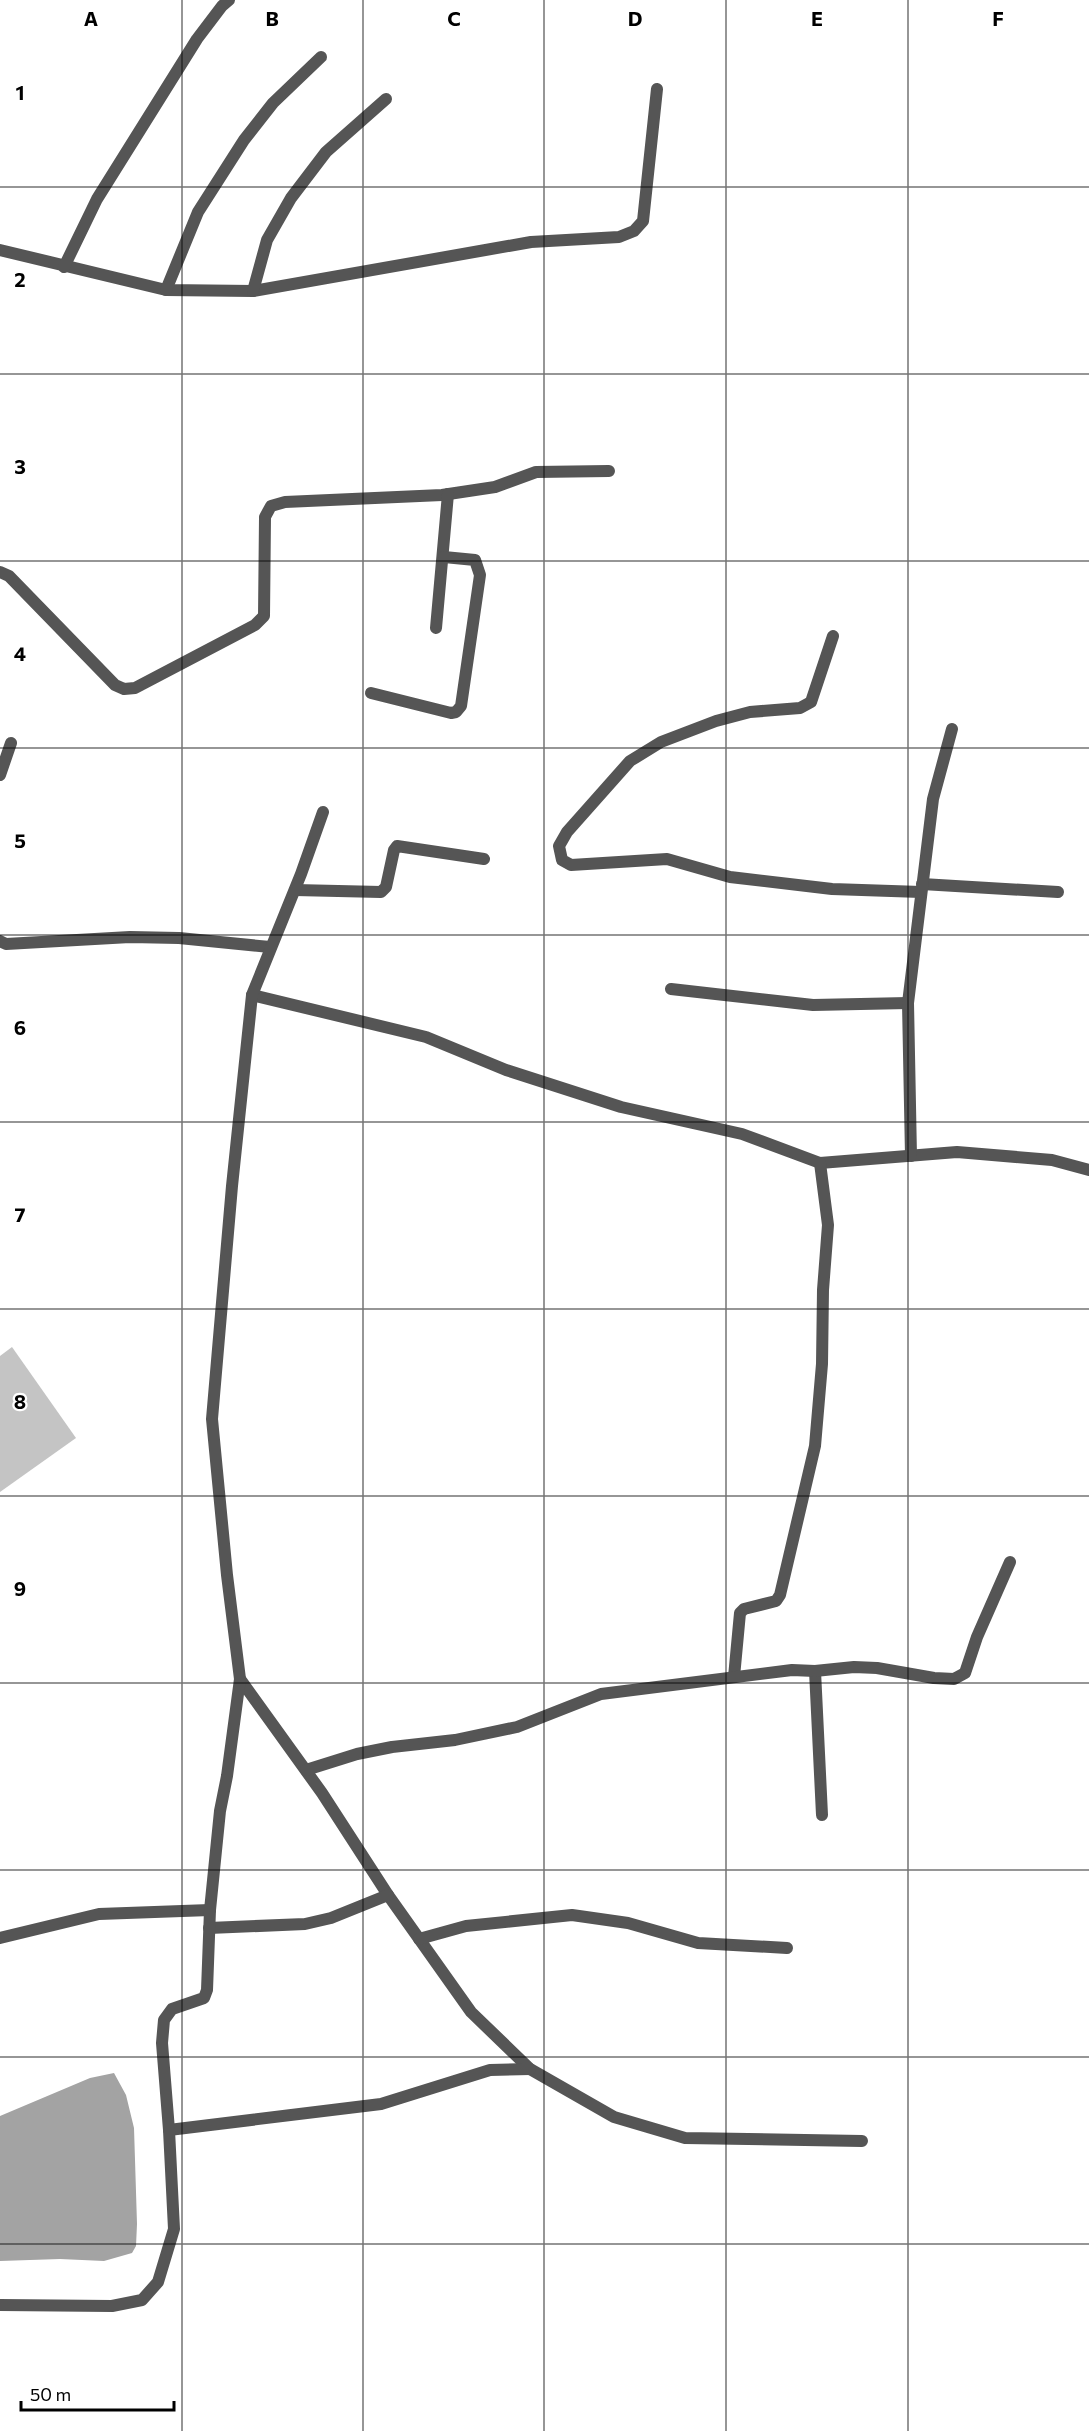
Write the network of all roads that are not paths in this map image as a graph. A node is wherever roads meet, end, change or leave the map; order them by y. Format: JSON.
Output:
{"nodes":[{"id":1,"x":229,"y":0,"type":"edge"},
{"id":2,"x":321,"y":57,"type":"dead end"},
{"id":3,"x":657,"y":89,"type":"dead end"},
{"id":4,"x":386,"y":99,"type":"dead end"},
{"id":5,"x":0,"y":250,"type":"edge"},
{"id":6,"x":64,"y":267,"type":"junction"},
{"id":7,"x":166,"y":290,"type":"junction"},
{"id":8,"x":253,"y":291,"type":"junction"},
{"id":9,"x":609,"y":471,"type":"dead end"},
{"id":10,"x":448,"y":494,"type":"junction"},
{"id":11,"x":444,"y":557,"type":"junction"},
{"id":12,"x":0,"y":572,"type":"edge"},
{"id":13,"x":436,"y":628,"type":"dead end"},
{"id":14,"x":833,"y":636,"type":"dead end"},
{"id":15,"x":371,"y":693,"type":"dead end"},
{"id":16,"x":952,"y":729,"type":"dead end"},
{"id":17,"x":11,"y":743,"type":"dead end"},
{"id":18,"x":0,"y":776,"type":"edge"},
{"id":19,"x":323,"y":812,"type":"dead end"},
{"id":20,"x":484,"y":859,"type":"dead end"},
{"id":21,"x":921,"y":888,"type":"junction"},
{"id":22,"x":295,"y":890,"type":"junction"},
{"id":23,"x":1058,"y":892,"type":"dead end"},
{"id":24,"x":0,"y":941,"type":"edge"},
{"id":25,"x":270,"y":947,"type":"junction"},
{"id":26,"x":671,"y":989,"type":"dead end"},
{"id":27,"x":252,"y":995,"type":"junction"},
{"id":28,"x":908,"y":1003,"type":"junction"},
{"id":29,"x":911,"y":1156,"type":"junction"},
{"id":30,"x":820,"y":1163,"type":"junction"},
{"id":31,"x":1089,"y":1170,"type":"edge"},
{"id":32,"x":1010,"y":1562,"type":"dead end"},
{"id":33,"x":814,"y":1671,"type":"junction"},
{"id":34,"x":734,"y":1677,"type":"junction"},
{"id":35,"x":240,"y":1679,"type":"junction"},
{"id":36,"x":306,"y":1770,"type":"junction"},
{"id":37,"x":822,"y":1815,"type":"dead end"},
{"id":38,"x":388,"y":1895,"type":"junction"},
{"id":39,"x":210,"y":1910,"type":"junction"},
{"id":40,"x":209,"y":1928,"type":"junction"},
{"id":41,"x":0,"y":1938,"type":"edge"},
{"id":42,"x":419,"y":1939,"type":"junction"},
{"id":43,"x":787,"y":1948,"type":"dead end"},
{"id":44,"x":530,"y":2069,"type":"junction"},
{"id":45,"x":170,"y":2130,"type":"junction"},
{"id":46,"x":862,"y":2141,"type":"dead end"},
{"id":47,"x":0,"y":2305,"type":"edge"}],
"edges":[{"from":1,"to":6,"type":"street"},
{"from":2,"to":7,"type":"street"},
{"from":3,"to":8,"type":"street"},
{"from":4,"to":8,"type":"street"},
{"from":5,"to":6,"type":"street"},
{"from":6,"to":7,"type":"street"},
{"from":7,"to":8,"type":"street"},
{"from":9,"to":10,"type":"street"},
{"from":10,"to":11,"type":"street"},
{"from":10,"to":12,"type":"street"},
{"from":11,"to":13,"type":"street"},
{"from":11,"to":15,"type":"street"},
{"from":14,"to":21,"type":"street"},
{"from":16,"to":21,"type":"street"},
{"from":17,"to":18,"type":"street"},
{"from":19,"to":22,"type":"street"},
{"from":20,"to":22,"type":"street"},
{"from":21,"to":23,"type":"street"},
{"from":21,"to":28,"type":"street"},
{"from":22,"to":25,"type":"street"},
{"from":24,"to":25,"type":"street"},
{"from":25,"to":27,"type":"street"},
{"from":26,"to":28,"type":"street"},
{"from":27,"to":30,"type":"street"},
{"from":27,"to":35,"type":"street"},
{"from":28,"to":29,"type":"street"},
{"from":29,"to":30,"type":"street"},
{"from":29,"to":31,"type":"street"},
{"from":30,"to":34,"type":"street"},
{"from":32,"to":33,"type":"street"},
{"from":33,"to":34,"type":"street"},
{"from":33,"to":37,"type":"street"},
{"from":34,"to":36,"type":"street"},
{"from":35,"to":36,"type":"street"},
{"from":35,"to":39,"type":"street"},
{"from":36,"to":38,"type":"street"},
{"from":38,"to":40,"type":"street"},
{"from":38,"to":42,"type":"street"},
{"from":39,"to":40,"type":"street"},
{"from":39,"to":41,"type":"street"},
{"from":40,"to":45,"type":"street"},
{"from":42,"to":43,"type":"street"},
{"from":42,"to":44,"type":"street"},
{"from":44,"to":45,"type":"street"},
{"from":44,"to":46,"type":"street"},
{"from":45,"to":47,"type":"street"}]}
